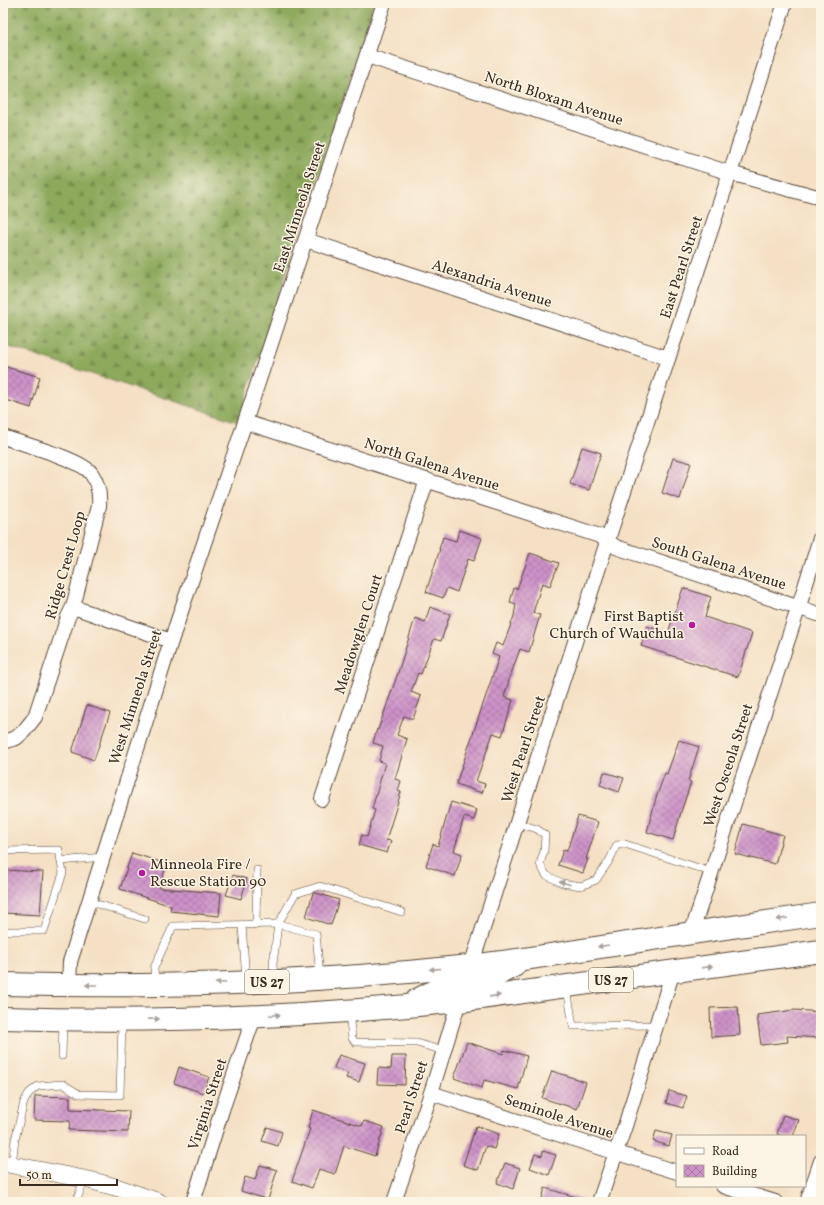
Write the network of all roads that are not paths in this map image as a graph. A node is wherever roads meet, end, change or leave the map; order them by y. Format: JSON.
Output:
{"nodes":[{"id":1,"x":384,"y":3,"type":"edge"},
{"id":2,"x":786,"y":3,"type":"edge"},
{"id":3,"x":367,"y":56,"type":"junction"},
{"id":4,"x":730,"y":173,"type":"junction"},
{"id":5,"x":821,"y":198,"type":"edge"},
{"id":6,"x":306,"y":240,"type":"junction"},
{"id":7,"x":668,"y":358,"type":"junction"},
{"id":8,"x":245,"y":422,"type":"junction"},
{"id":9,"x":3,"y":437,"type":"edge"},
{"id":10,"x":427,"y":480,"type":"junction"},
{"id":11,"x":821,"y":535,"type":"edge"},
{"id":12,"x":607,"y":542,"type":"junction"},
{"id":13,"x":798,"y":606,"type":"junction"},
{"id":14,"x":73,"y":607,"type":"junction"},
{"id":15,"x":821,"y":615,"type":"edge"},
{"id":16,"x":171,"y":641,"type":"junction"},
{"id":17,"x":3,"y":742,"type":"edge"},
{"id":18,"x":322,"y":799,"type":"dead end"},
{"id":19,"x":517,"y":823,"type":"junction"},
{"id":20,"x":3,"y":851,"type":"edge"},
{"id":21,"x":102,"y":857,"type":"junction"},
{"id":22,"x":61,"y":861,"type":"junction"},
{"id":23,"x":257,"y":870,"type":"dead end"},
{"id":24,"x":711,"y":872,"type":"junction"},
{"id":25,"x":88,"y":901,"type":"junction"},
{"id":26,"x":402,"y":912,"type":"dead end"},
{"id":27,"x":821,"y":914,"type":"edge"},
{"id":28,"x":145,"y":919,"type":"dead end"},
{"id":29,"x":278,"y":924,"type":"junction"},
{"id":30,"x":242,"y":925,"type":"junction"},
{"id":31,"x":256,"y":925,"type":"junction"},
{"id":32,"x":3,"y":931,"type":"edge"},
{"id":33,"x":691,"y":934,"type":"junction"},
{"id":34,"x":821,"y":951,"type":"edge"},
{"id":35,"x":529,"y":958,"type":"junction"},
{"id":36,"x":471,"y":966,"type":"junction"},
{"id":37,"x":673,"y":971,"type":"junction"},
{"id":38,"x":320,"y":978,"type":"junction"},
{"id":39,"x":274,"y":981,"type":"junction"},
{"id":40,"x":246,"y":983,"type":"junction"},
{"id":41,"x":3,"y":984,"type":"edge"},
{"id":42,"x":69,"y":985,"type":"junction"},
{"id":43,"x":155,"y":985,"type":"junction"},
{"id":44,"x":566,"y":986,"type":"junction"},
{"id":45,"x":459,"y":1001,"type":"junction"},
{"id":46,"x":401,"y":1007,"type":"junction"},
{"id":47,"x":349,"y":1011,"type":"junction"},
{"id":48,"x":254,"y":1016,"type":"junction"},
{"id":49,"x":3,"y":1018,"type":"edge"},
{"id":50,"x":63,"y":1020,"type":"junction"},
{"id":51,"x":122,"y":1020,"type":"junction"},
{"id":52,"x":657,"y":1025,"type":"junction"},
{"id":53,"x":444,"y":1051,"type":"junction"},
{"id":54,"x":62,"y":1056,"type":"dead end"},
{"id":55,"x":431,"y":1093,"type":"junction"},
{"id":56,"x":616,"y":1153,"type":"junction"},
{"id":57,"x":821,"y":1161,"type":"edge"},
{"id":58,"x":7,"y":1164,"type":"edge"},
{"id":59,"x":676,"y":1172,"type":"edge"},
{"id":60,"x":84,"y":1180,"type":"junction"},
{"id":61,"x":726,"y":1187,"type":"edge"},
{"id":62,"x":76,"y":1202,"type":"edge"},
{"id":63,"x":159,"y":1202,"type":"edge"},
{"id":64,"x":193,"y":1202,"type":"edge"},
{"id":65,"x":394,"y":1202,"type":"edge"},
{"id":66,"x":599,"y":1202,"type":"edge"},
{"id":67,"x":775,"y":1202,"type":"edge"},
{"id":68,"x":807,"y":1202,"type":"edge"}],
"edges":[{"from":1,"to":3,"type":"street","name":"East Minneola Street"},
{"from":2,"to":4,"type":"street","name":"East Pearl Street"},
{"from":3,"to":4,"type":"street","name":"North Bloxam Avenue"},
{"from":3,"to":6,"type":"street","name":"East Minneola Street"},
{"from":4,"to":5,"type":"street","name":"North Bloxam Avenue"},
{"from":4,"to":7,"type":"street","name":"East Pearl Street"},
{"from":6,"to":7,"type":"street","name":"Alexandria Avenue"},
{"from":6,"to":8,"type":"street","name":"East Minneola Street"},
{"from":7,"to":12,"type":"street","name":"East Pearl Street"},
{"from":8,"to":10,"type":"street","name":"North Galena Avenue"},
{"from":8,"to":16,"type":"street","name":"West Minneola Street"},
{"from":9,"to":14,"type":"street","name":"Ridge Crest Loop"},
{"from":10,"to":12,"type":"street","name":"North Galena Avenue"},
{"from":10,"to":18,"type":"street","name":"Meadowglen Court"},
{"from":11,"to":13,"type":"street","name":"West Osceola Street"},
{"from":12,"to":13,"type":"street","name":"South Galena Avenue"},
{"from":12,"to":19,"type":"street","name":"West Pearl Street"},
{"from":13,"to":15,"type":"street","name":"South Galena Avenue"},
{"from":13,"to":24,"type":"street","name":"West Osceola Street"},
{"from":14,"to":16,"type":"street"},
{"from":14,"to":17,"type":"street","name":"Ridge Crest Loop"},
{"from":16,"to":21,"type":"street","name":"West Minneola Street"},
{"from":24,"to":19,"type":"lane","one_way":true},
{"from":19,"to":36,"type":"street","name":"West Pearl Street"},
{"from":20,"to":22,"type":"lane"},
{"from":21,"to":22,"type":"lane"},
{"from":21,"to":25,"type":"street","name":"West Minneola Street"},
{"from":22,"to":32,"type":"lane"},
{"from":23,"to":31,"type":"lane"},
{"from":24,"to":33,"type":"street","name":"West Osceola Street"},
{"from":25,"to":28,"type":"lane"},
{"from":25,"to":42,"type":"street","name":"West Minneola Street"},
{"from":26,"to":29,"type":"lane"},
{"from":27,"to":33,"type":"highway","number":"US 27","one_way":true},
{"from":29,"to":31,"type":"lane"},
{"from":29,"to":38,"type":"lane"},
{"from":29,"to":39,"type":"lane"},
{"from":30,"to":31,"type":"lane"},
{"from":30,"to":40,"type":"lane"},
{"from":30,"to":43,"type":"lane"},
{"from":33,"to":35,"type":"highway","number":"US 27","one_way":true},
{"from":37,"to":34,"type":"highway","number":"US 27","one_way":true},
{"from":35,"to":36,"type":"highway","number":"US 27"},
{"from":35,"to":45,"type":"highway"},
{"from":36,"to":38,"type":"highway","number":"US 27","one_way":true},
{"from":36,"to":46,"type":"highway"},
{"from":37,"to":44,"type":"highway","number":"US 27"},
{"from":37,"to":52,"type":"street"},
{"from":38,"to":39,"type":"highway","number":"US 27"},
{"from":39,"to":40,"type":"highway","number":"US 27"},
{"from":40,"to":43,"type":"highway","number":"US 27","one_way":true},
{"from":41,"to":42,"type":"highway","number":"US 27"},
{"from":43,"to":42,"type":"highway","number":"US 27","one_way":true},
{"from":45,"to":44,"type":"highway","number":"US 27","one_way":true},
{"from":44,"to":52,"type":"lane"},
{"from":45,"to":46,"type":"highway","number":"US 27"},
{"from":45,"to":53,"type":"street","name":"Pearl Street"},
{"from":46,"to":47,"type":"highway","number":"US 27"},
{"from":48,"to":47,"type":"highway","number":"US 27","one_way":true},
{"from":47,"to":53,"type":"lane"},
{"from":51,"to":48,"type":"highway","number":"US 27","one_way":true},
{"from":48,"to":64,"type":"street","name":"Virginia Street"},
{"from":49,"to":50,"type":"highway","number":"US 27"},
{"from":50,"to":51,"type":"highway","number":"US 27"},
{"from":50,"to":54,"type":"lane"},
{"from":51,"to":58,"type":"lane"},
{"from":52,"to":56,"type":"street"},
{"from":53,"to":55,"type":"street","name":"Pearl Street"},
{"from":55,"to":56,"type":"street","name":"Seminole Avenue"},
{"from":55,"to":65,"type":"street","name":"Pearl Street"},
{"from":56,"to":59,"type":"street","name":"Seminole Avenue"},
{"from":56,"to":66,"type":"street"},
{"from":57,"to":68,"type":"street"},
{"from":58,"to":60,"type":"street"},
{"from":60,"to":62,"type":"lane"},
{"from":60,"to":63,"type":"street"},
{"from":61,"to":67,"type":"street"}]}
